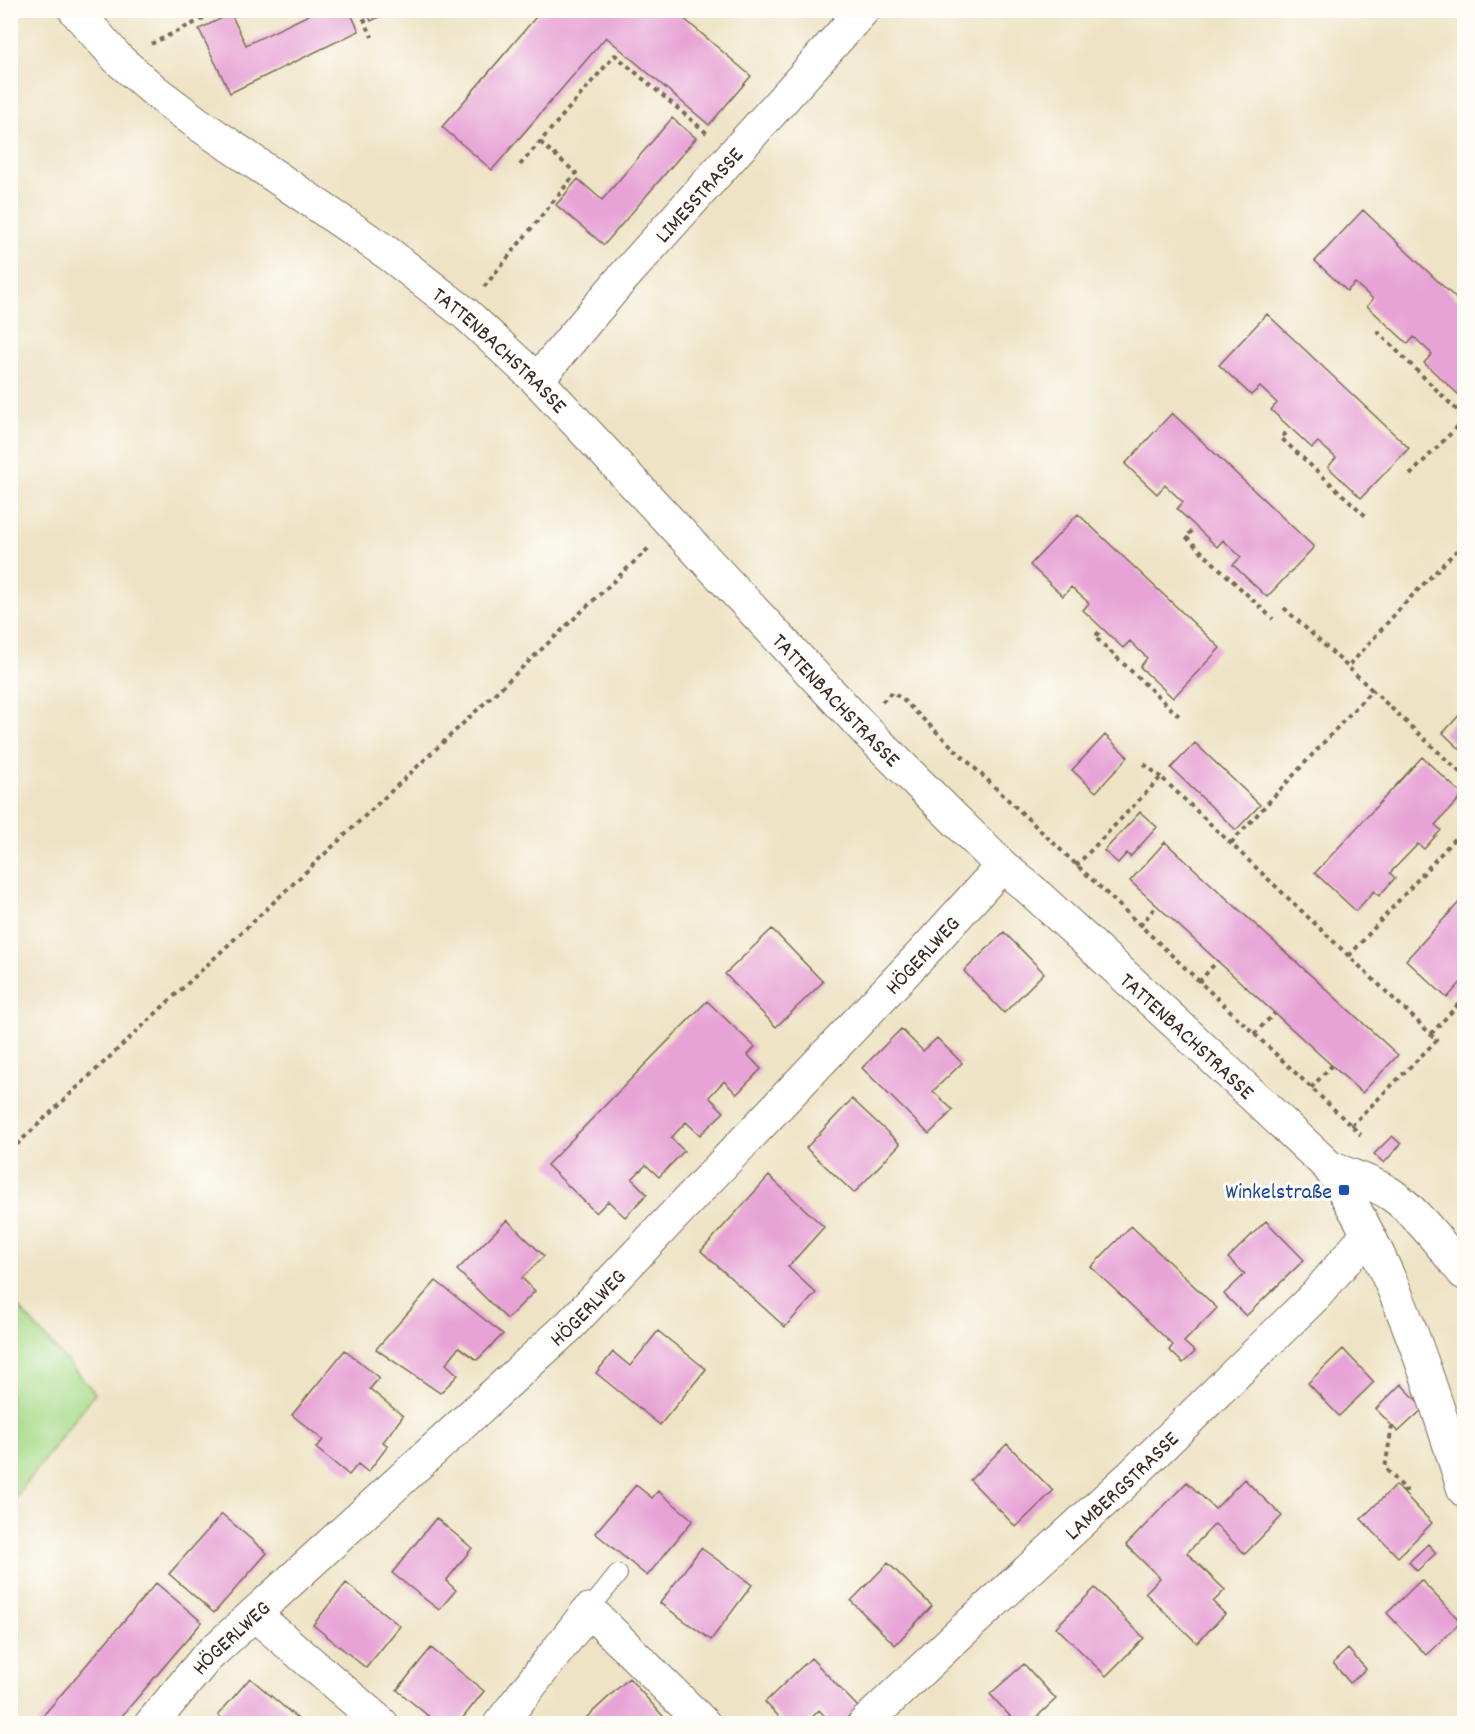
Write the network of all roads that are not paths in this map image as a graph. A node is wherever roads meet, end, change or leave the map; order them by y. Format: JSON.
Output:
{"nodes":[{"id":1,"x":75,"y":10,"type":"edge"},
{"id":2,"x":863,"y":10,"type":"edge"},
{"id":3,"x":537,"y":380,"type":"junction"},
{"id":4,"x":1002,"y":866,"type":"junction"},
{"id":5,"x":1329,"y":1167,"type":"junction"},
{"id":6,"x":1367,"y":1235,"type":"junction"},
{"id":7,"x":1464,"y":1273,"type":"edge"},
{"id":8,"x":1464,"y":1490,"type":"edge"},
{"id":9,"x":618,"y":1574,"type":"dead end"},
{"id":10,"x":589,"y":1610,"type":"junction"},
{"id":11,"x":254,"y":1614,"type":"junction"},
{"id":12,"x":151,"y":1724,"type":"edge"},
{"id":13,"x":382,"y":1724,"type":"edge"},
{"id":14,"x":500,"y":1724,"type":"edge"},
{"id":15,"x":704,"y":1724,"type":"edge"},
{"id":16,"x":864,"y":1724,"type":"edge"}],
"edges":[{"from":1,"to":3,"type":"street","name":"TATTENBACHSTRASSE"},
{"from":2,"to":3,"type":"street","name":"LIMESSTRASSE"},
{"from":3,"to":4,"type":"street","name":"TATTENBACHSTRASSE"},
{"from":4,"to":5,"type":"street","name":"TATTENBACHSTRASSE"},
{"from":4,"to":11,"type":"street","name":"HÖGERLWEG"},
{"from":5,"to":6,"type":"street","name":"TATTENBACHSTRASSE"},
{"from":5,"to":7,"type":"street"},
{"from":6,"to":8,"type":"street","name":"TATTENBACHSTRASSE"},
{"from":6,"to":16,"type":"street","name":"LAMBERGSTRASSE"},
{"from":9,"to":10,"type":"lane"},
{"from":10,"to":14,"type":"street"},
{"from":10,"to":15,"type":"street"},
{"from":11,"to":12,"type":"street","name":"HÖGERLWEG"},
{"from":11,"to":13,"type":"street"}]}
